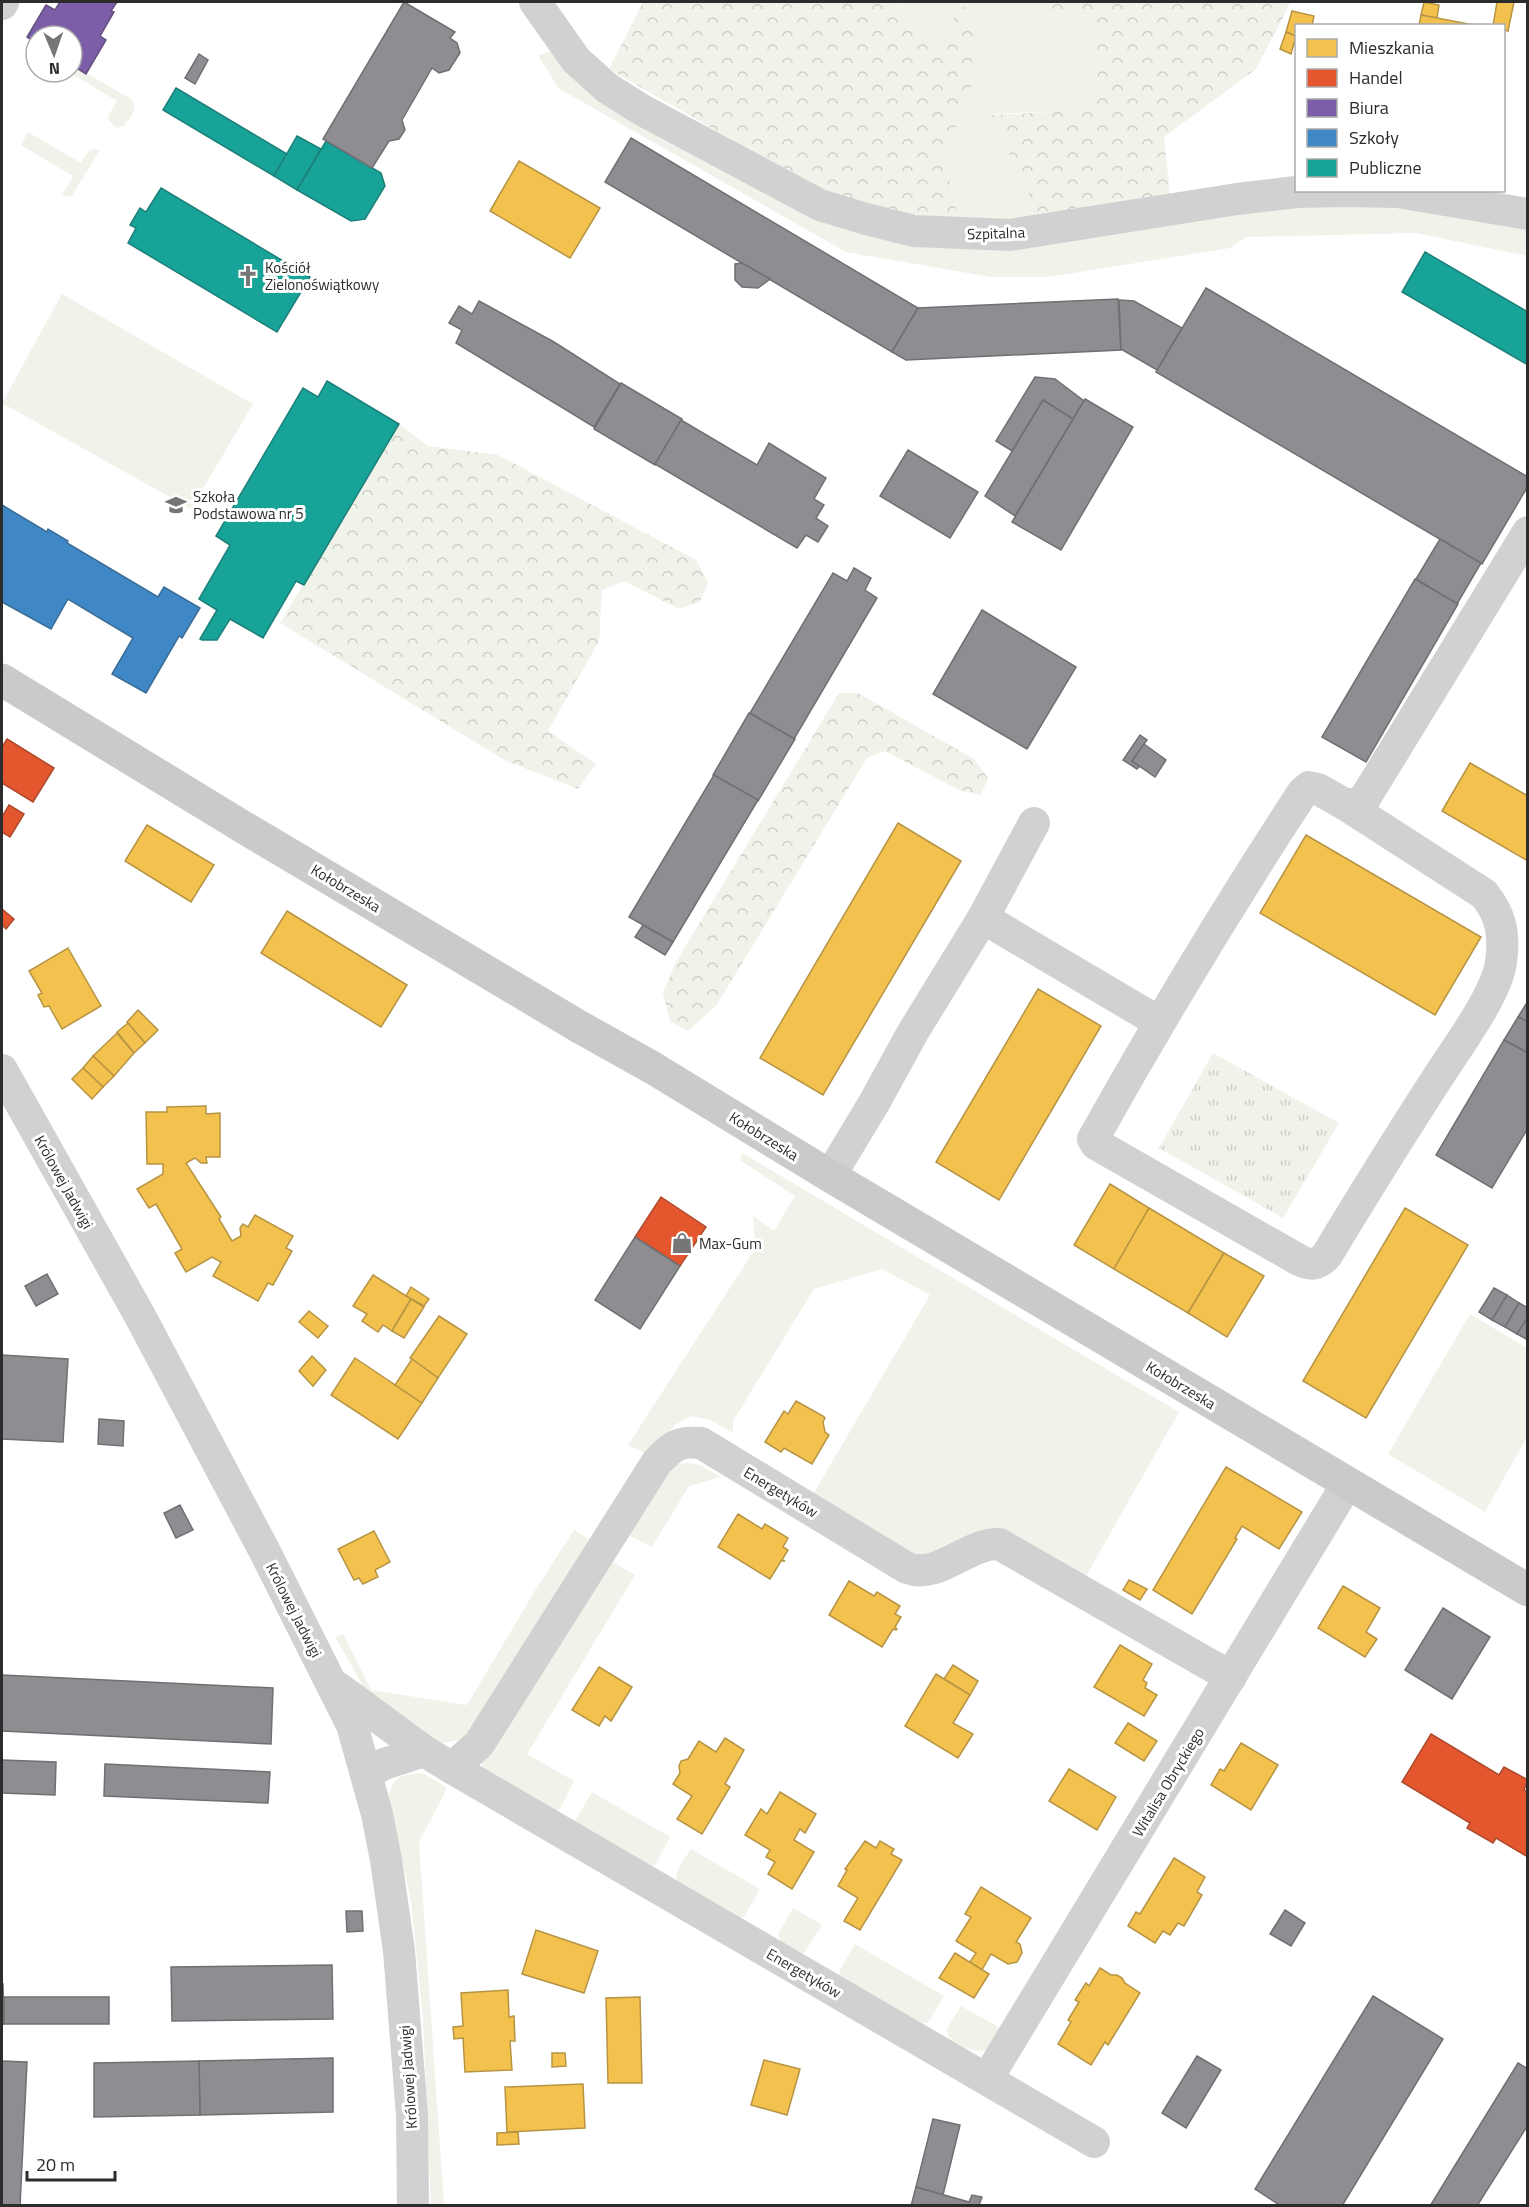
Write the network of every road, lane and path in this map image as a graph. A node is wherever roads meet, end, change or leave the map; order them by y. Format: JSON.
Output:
{"nodes":[{"id":1,"x":535,"y":2,"type":"edge"},
{"id":2,"x":1296,"y":192,"type":"edge"},
{"id":3,"x":1398,"y":192,"type":"edge"},
{"id":4,"x":1527,"y":214,"type":"edge"},
{"id":5,"x":1527,"y":532,"type":"edge"},
{"id":6,"x":2,"y":680,"type":"edge"},
{"id":7,"x":1346,"y":805,"type":"junction"},
{"id":8,"x":1034,"y":823,"type":"dead end"},
{"id":9,"x":983,"y":918,"type":"junction"},
{"id":10,"x":1159,"y":1022,"type":"junction"},
{"id":11,"x":2,"y":1070,"type":"edge"},
{"id":12,"x":830,"y":1176,"type":"junction"},
{"id":13,"x":1347,"y":1484,"type":"junction"},
{"id":14,"x":1527,"y":1590,"type":"edge"},
{"id":15,"x":1231,"y":1677,"type":"junction"},
{"id":16,"x":330,"y":1681,"type":"junction"},
{"id":17,"x":424,"y":1750,"type":"junction"},
{"id":18,"x":452,"y":1768,"type":"junction"},
{"id":19,"x":366,"y":1774,"type":"junction"},
{"id":20,"x":987,"y":2079,"type":"junction"},
{"id":21,"x":1094,"y":2142,"type":"dead end"},
{"id":22,"x":413,"y":2205,"type":"edge"}],
"edges":[{"from":1,"to":2,"type":"street","name":"Szpitalna"},
{"from":3,"to":4,"type":"street","name":"Szpitalna"},
{"from":5,"to":7,"type":"street"},
{"from":6,"to":12,"type":"main road","name":"Kołobrzeska"},
{"from":7,"to":10,"type":"street"},
{"from":7,"to":10,"type":"street"},
{"from":8,"to":9,"type":"street"},
{"from":9,"to":10,"type":"street"},
{"from":9,"to":12,"type":"street"},
{"from":11,"to":16,"type":"street","name":"Królowej Jadwigi"},
{"from":12,"to":13,"type":"main road","name":"Kołobrzeska"},
{"from":13,"to":14,"type":"main road","name":"Kołobrzeska"},
{"from":13,"to":15,"type":"street","name":"Witalisa Obryckiego"},
{"from":15,"to":18,"type":"street","name":"Energetyków"},
{"from":15,"to":20,"type":"street","name":"Witalisa Obryckiego"},
{"from":16,"to":17,"type":"street","name":"Energetyków"},
{"from":16,"to":19,"type":"street","name":"Królowej Jadwigi"},
{"from":17,"to":18,"type":"street","name":"Energetyków"},
{"from":17,"to":19,"type":"street"},
{"from":18,"to":20,"type":"street","name":"Energetyków"},
{"from":19,"to":22,"type":"street","name":"Królowej Jadwigi"},
{"from":20,"to":21,"type":"street","name":"Energetyków"}]}
